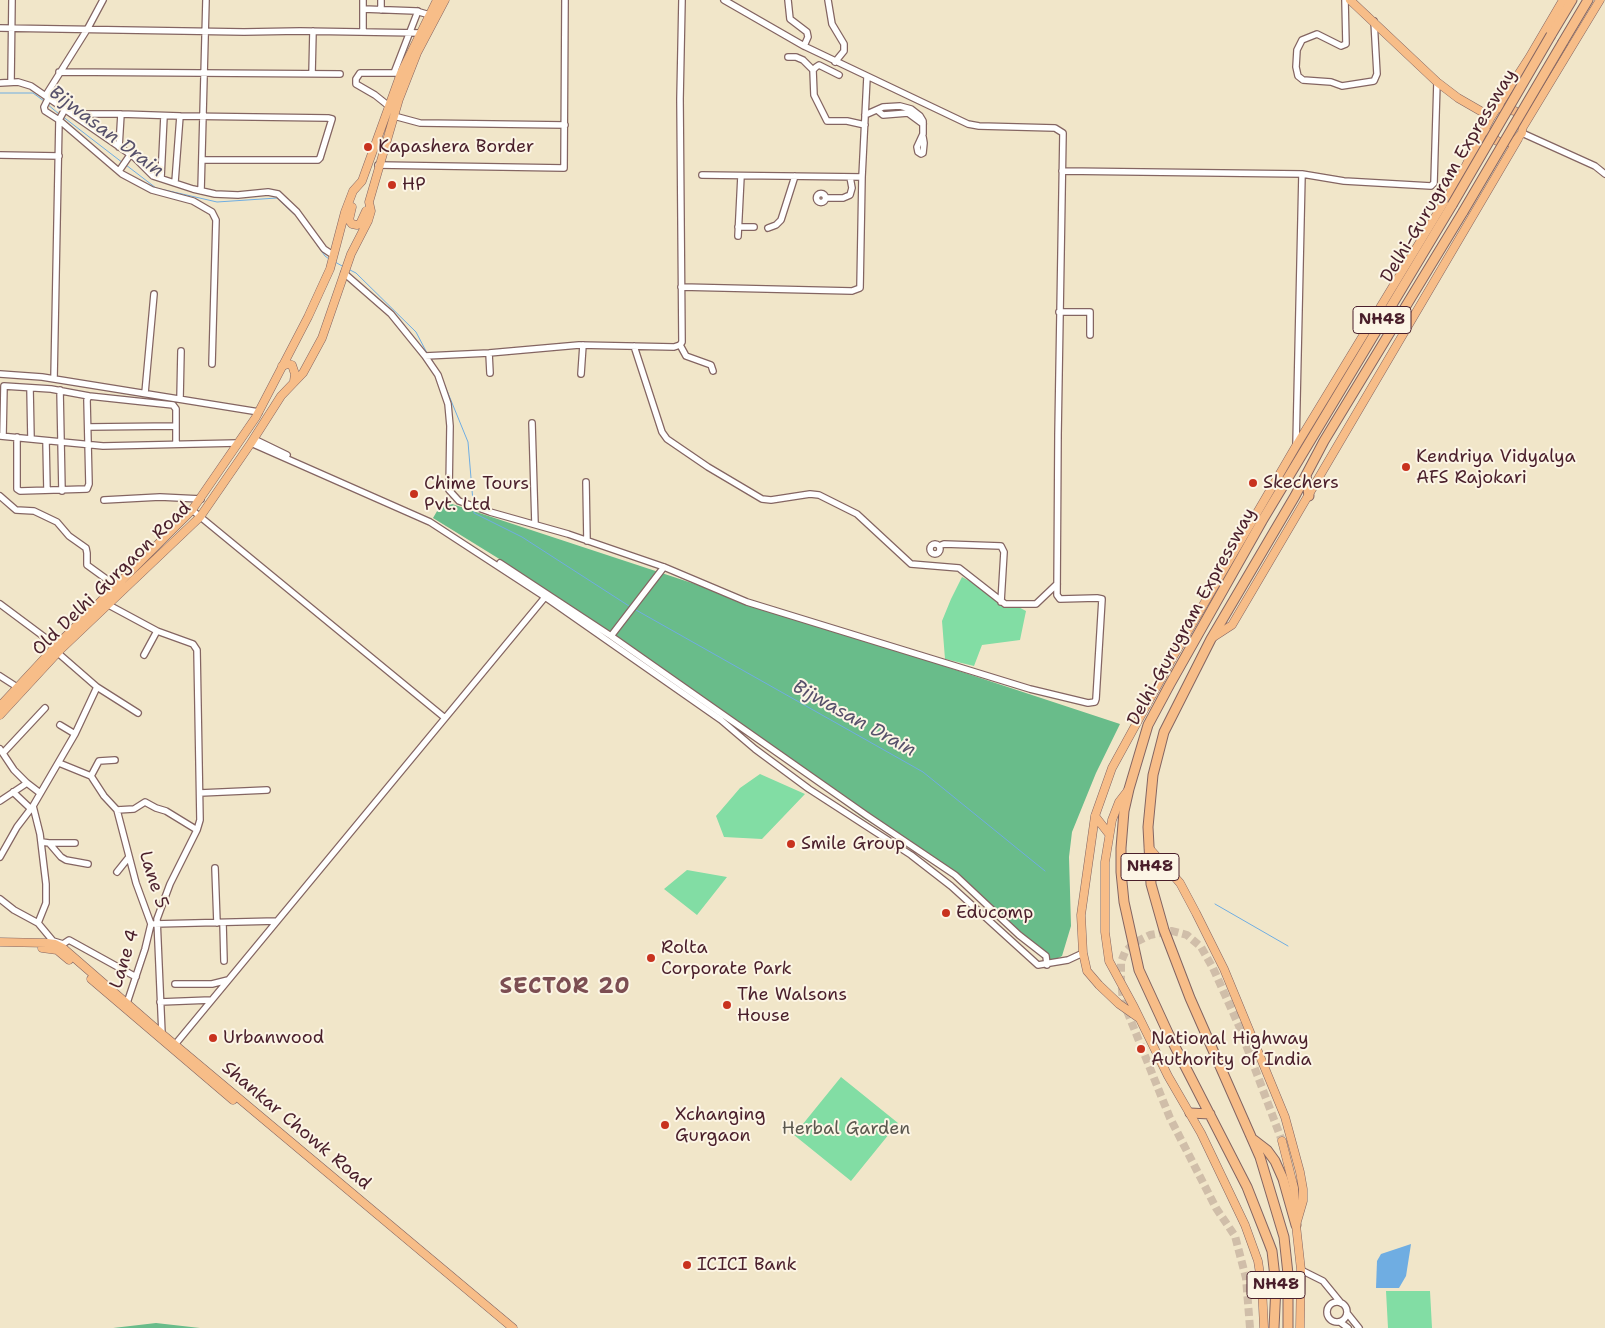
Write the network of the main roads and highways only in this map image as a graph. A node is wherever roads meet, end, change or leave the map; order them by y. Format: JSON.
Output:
{"nodes":[{"id":1,"x":437,"y":0,"type":"edge"},
{"id":2,"x":445,"y":0,"type":"edge"},
{"id":3,"x":1350,"y":0,"type":"edge"},
{"id":4,"x":1563,"y":0,"type":"edge"},
{"id":5,"x":1572,"y":0,"type":"edge"},
{"id":6,"x":1588,"y":0,"type":"edge"},
{"id":7,"x":1600,"y":0,"type":"edge"},
{"id":8,"x":432,"y":15,"type":"junction"},
{"id":9,"x":1529,"y":58,"type":"junction"},
{"id":10,"x":1554,"y":76,"type":"junction"},
{"id":11,"x":1491,"y":118,"type":"junction"},
{"id":12,"x":1521,"y":133,"type":"junction"},
{"id":13,"x":1463,"y":171,"type":"junction"},
{"id":14,"x":362,"y":181,"type":"junction"},
{"id":15,"x":1491,"y":184,"type":"junction"},
{"id":16,"x":369,"y":202,"type":"junction"},
{"id":17,"x":282,"y":366,"type":"junction"},
{"id":18,"x":293,"y":383,"type":"junction"},
{"id":19,"x":1306,"y":475,"type":"junction"},
{"id":20,"x":1309,"y":496,"type":"junction"},
{"id":21,"x":104,"y":603,"type":"junction"},
{"id":22,"x":1212,"y":638,"type":"junction"},
{"id":23,"x":58,"y":649,"type":"junction"},
{"id":24,"x":0,"y":706,"type":"edge"},
{"id":25,"x":0,"y":715,"type":"edge"},
{"id":26,"x":1129,"y":789,"type":"junction"},
{"id":27,"x":1095,"y":816,"type":"junction"},
{"id":28,"x":1109,"y":834,"type":"junction"},
{"id":29,"x":1149,"y":848,"type":"junction"},
{"id":30,"x":0,"y":942,"type":"edge"},
{"id":31,"x":0,"y":946,"type":"edge"},
{"id":32,"x":1139,"y":1018,"type":"junction"},
{"id":33,"x":173,"y":1046,"type":"junction"},
{"id":34,"x":1190,"y":1113,"type":"junction"},
{"id":35,"x":1210,"y":1114,"type":"junction"},
{"id":36,"x":1252,"y":1138,"type":"junction"},
{"id":37,"x":1282,"y":1141,"type":"tunnel mouth"},
{"id":38,"x":1296,"y":1225,"type":"junction"},
{"id":39,"x":507,"y":1328,"type":"edge"},
{"id":40,"x":513,"y":1328,"type":"edge"},
{"id":41,"x":1264,"y":1328,"type":"edge"},
{"id":42,"x":1274,"y":1328,"type":"edge"},
{"id":43,"x":1288,"y":1328,"type":"edge"},
{"id":44,"x":1300,"y":1328,"type":"edge"}],
"edges":[{"from":1,"to":8,"type":"main road","name":"Old Delhi Gurgaon Road"},
{"from":2,"to":8,"type":"main road","name":"Old Delhi Gurgaon Road"},
{"from":3,"to":11,"type":"main road"},
{"from":4,"to":9,"type":"main road"},
{"from":5,"to":26,"type":"highway","name":"Delhi-Gurugram Expressway","number":"NH48","bridge":true},
{"from":6,"to":19,"type":"highway","name":"Delhi-Gurugram Expressway","number":"NH48","bridge":true},
{"from":7,"to":10,"type":"main road"},
{"from":8,"to":14,"type":"main road","name":"Old Delhi Gurgaon Road"},
{"from":8,"to":16,"type":"main road","name":"Old Delhi Gurgaon Road"},
{"from":9,"to":10,"type":"main road"},
{"from":9,"to":11,"type":"main road"},
{"from":10,"to":12,"type":"main road"},
{"from":11,"to":12,"type":"main road"},
{"from":11,"to":12,"type":"main road"},
{"from":11,"to":13,"type":"main road"},
{"from":12,"to":15,"type":"main road"},
{"from":13,"to":15,"type":"main road"},
{"from":13,"to":27,"type":"main road"},
{"from":14,"to":16,"type":"main road"},
{"from":14,"to":17,"type":"main road","name":"Old Delhi Gurgaon Road"},
{"from":15,"to":20,"type":"main road"},
{"from":16,"to":18,"type":"main road","name":"Old Delhi Gurgaon Road"},
{"from":17,"to":18,"type":"main road"},
{"from":17,"to":21,"type":"main road","name":"Old Delhi Gurgaon Road"},
{"from":18,"to":21,"type":"main road","name":"Old Delhi Gurgaon Road"},
{"from":19,"to":20,"type":"highway"},
{"from":19,"to":22,"type":"highway","name":"Delhi-Gurugram Expressway","number":"NH48"},
{"from":20,"to":22,"type":"main road"},
{"from":21,"to":23,"type":"main road","name":"Old Delhi Gurgaon Road"},
{"from":22,"to":29,"type":"highway","name":"Delhi-Gurugram Expressway","number":"NH48"},
{"from":23,"to":24,"type":"main road","name":"Old Delhi Gurgaon Road"},
{"from":23,"to":25,"type":"main road","name":"Old Delhi Gurgaon Road"},
{"from":26,"to":28,"type":"main road"},
{"from":26,"to":35,"type":"highway","name":"Delhi-Gurugram Expressway","number":"NH48"},
{"from":27,"to":28,"type":"main road"},
{"from":27,"to":32,"type":"main road"},
{"from":28,"to":32,"type":"main road"},
{"from":29,"to":36,"type":"highway","name":"Delhi-Gurugram Expressway","number":"NH48"},
{"from":29,"to":38,"type":"main road"},
{"from":30,"to":33,"type":"main road","name":"Shankar Chowk Road"},
{"from":31,"to":33,"type":"main road","name":"Shankar Chowk Road"},
{"from":32,"to":34,"type":"main road"},
{"from":33,"to":39,"type":"main road","name":"Shankar Chowk Road"},
{"from":33,"to":40,"type":"main road","name":"Shankar Chowk Road"},
{"from":34,"to":35,"type":"highway"},
{"from":34,"to":41,"type":"main road"},
{"from":35,"to":42,"type":"highway","name":"Delhi-Gurugram Expressway","number":"NH48"},
{"from":36,"to":38,"type":"highway"},
{"from":36,"to":43,"type":"highway","name":"Delhi-Gurugram Expressway","number":"NH48"},
{"from":37,"to":38,"type":"main road"},
{"from":38,"to":44,"type":"main road"}]}
